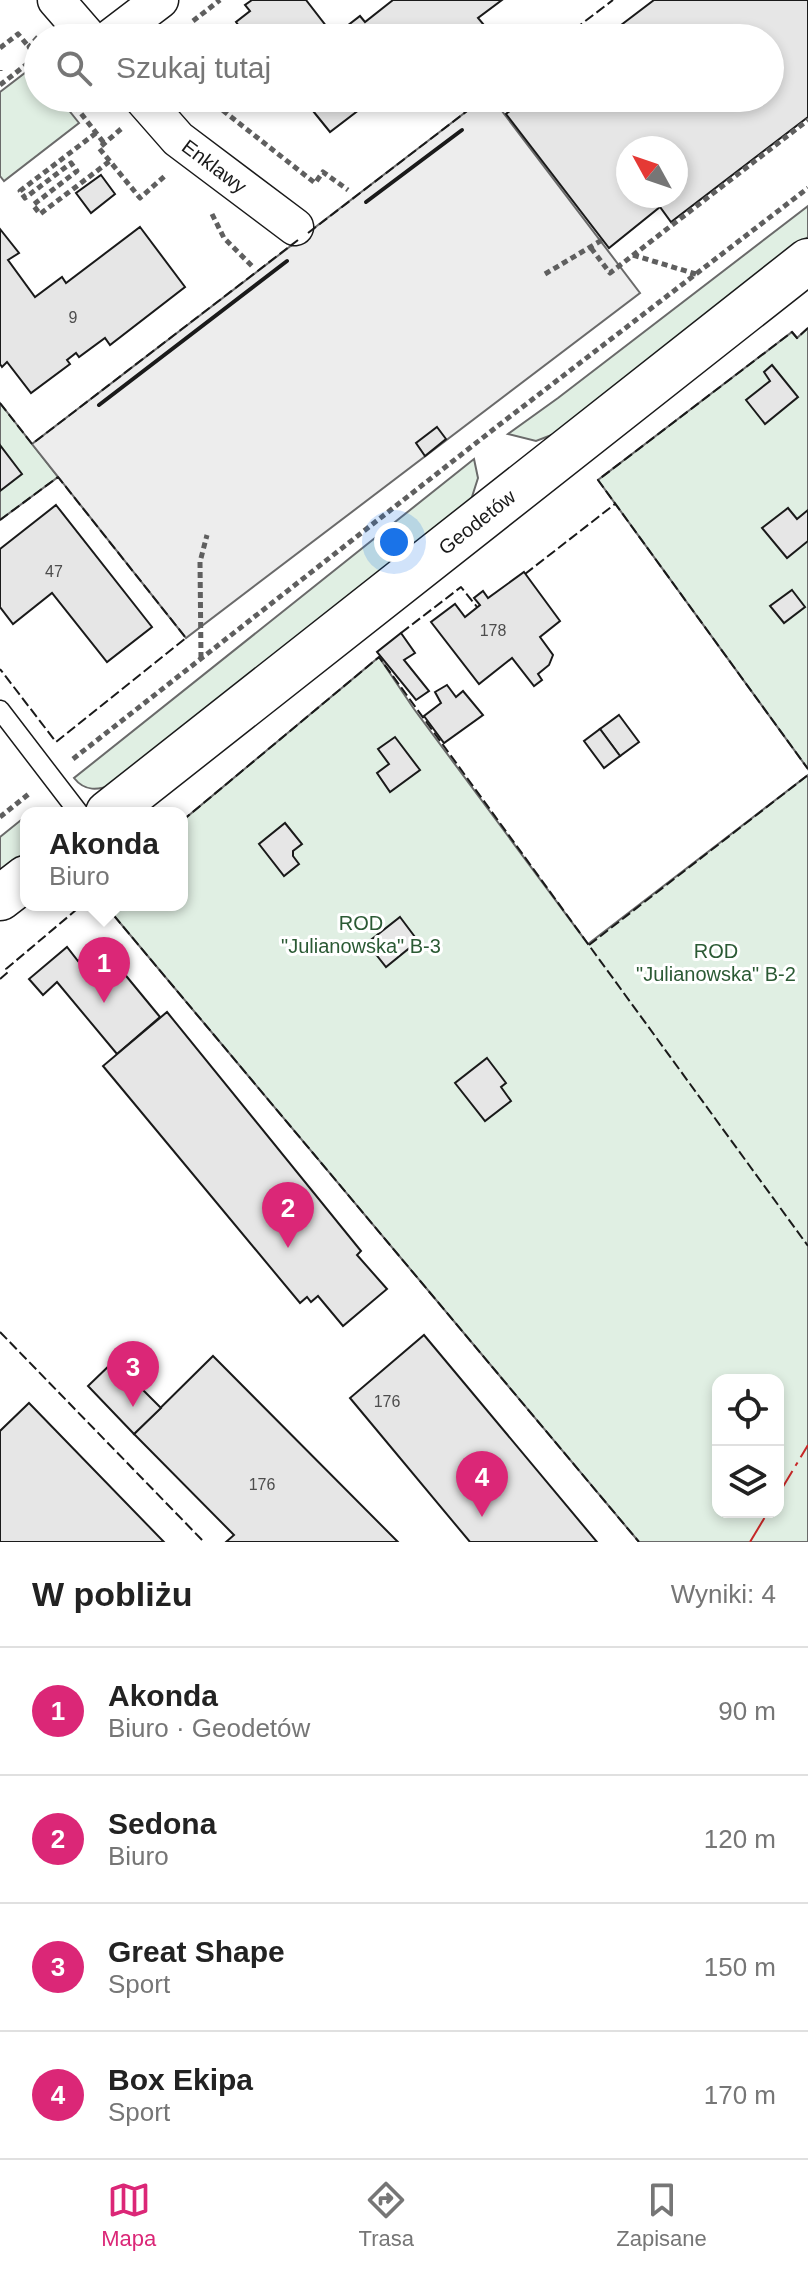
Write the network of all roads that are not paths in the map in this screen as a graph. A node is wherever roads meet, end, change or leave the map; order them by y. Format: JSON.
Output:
{"nodes":[{"id":1,"x":56,"y":0,"type":"edge"},
{"id":2,"x":160,"y":0,"type":"edge"},
{"id":3,"x":77,"y":24,"type":"edge"},
{"id":4,"x":128,"y":24,"type":"edge"},
{"id":5,"x":154,"y":112,"type":"edge"},
{"id":6,"x":295,"y":227,"type":"dead end"},
{"id":7,"x":808,"y":261,"type":"edge"},
{"id":8,"x":0,"y":710,"type":"edge"},
{"id":9,"x":74,"y":807,"type":"edge"},
{"id":10,"x":116,"y":807,"type":"edge"},
{"id":11,"x":20,"y":883,"type":"edge"},
{"id":12,"x":0,"y":898,"type":"edge"}],
"edges":[{"from":1,"to":3,"type":"street"},
{"from":2,"to":4,"type":"street"},
{"from":5,"to":6,"type":"street","name":"Enklawy"},
{"from":7,"to":10,"type":"street","name":"Geodetów"},
{"from":8,"to":9,"type":"lane"},
{"from":11,"to":12,"type":"street"}]}
